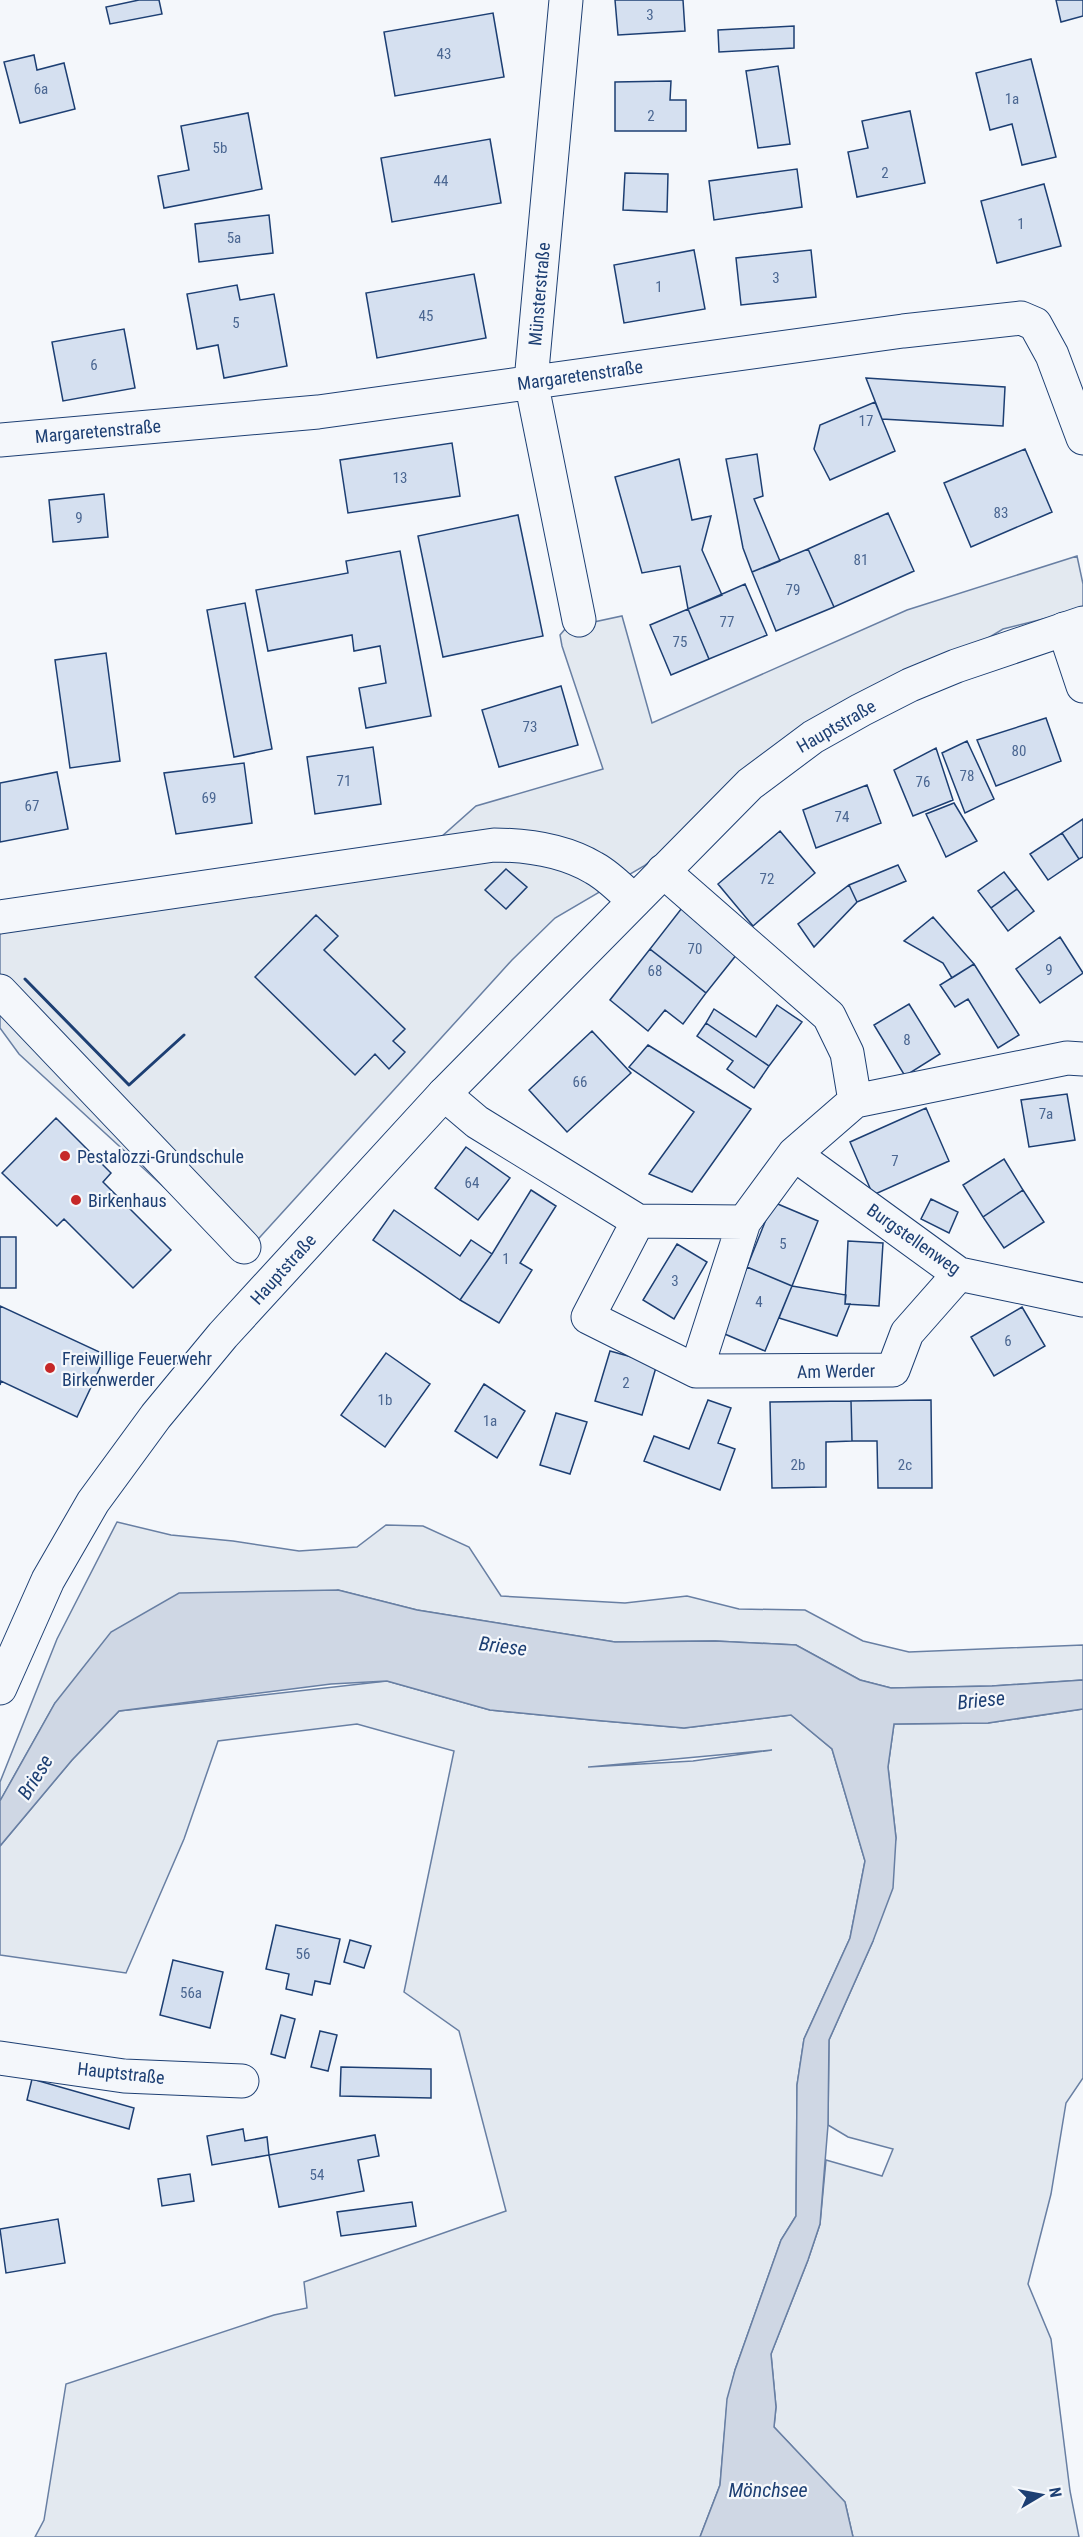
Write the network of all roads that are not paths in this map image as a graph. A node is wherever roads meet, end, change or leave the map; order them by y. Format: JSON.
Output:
{"nodes":[{"id":1,"x":566,"y":0,"type":"edge"},
{"id":2,"x":531,"y":381,"type":"junction"},
{"id":3,"x":1083,"y":438,"type":"edge"},
{"id":4,"x":0,"y":440,"type":"edge"},
{"id":5,"x":579,"y":620,"type":"dead end"},
{"id":6,"x":1074,"y":626,"type":"edge"},
{"id":7,"x":1083,"y":686,"type":"edge"},
{"id":8,"x":663,"y":871,"type":"junction"},
{"id":9,"x":634,"y":901,"type":"junction"},
{"id":10,"x":0,"y":917,"type":"edge"},
{"id":11,"x":0,"y":991,"type":"edge"},
{"id":12,"x":1083,"y":1059,"type":"edge"},
{"id":13,"x":444,"y":1094,"type":"junction"},
{"id":14,"x":855,"y":1101,"type":"junction"},
{"id":15,"x":794,"y":1154,"type":"junction"},
{"id":16,"x":638,"y":1221,"type":"junction"},
{"id":17,"x":744,"y":1222,"type":"junction"},
{"id":18,"x":244,"y":1247,"type":"dead end"},
{"id":19,"x":959,"y":1274,"type":"junction"},
{"id":20,"x":1083,"y":1300,"type":"edge"},
{"id":21,"x":696,"y":1371,"type":"junction"},
{"id":22,"x":0,"y":1688,"type":"edge"},
{"id":23,"x":0,"y":2058,"type":"edge"},
{"id":24,"x":242,"y":2081,"type":"dead end"}],
"edges":[{"from":1,"to":2,"type":"street","name":"Münsterstraße"},
{"from":2,"to":3,"type":"street","name":"Margaretenstraße"},
{"from":2,"to":4,"type":"street","name":"Margaretenstraße"},
{"from":2,"to":5,"type":"street","name":"Münsterstraße"},
{"from":6,"to":7,"type":"street"},
{"from":6,"to":8,"type":"street","name":"Hauptstraße"},
{"from":8,"to":9,"type":"street","name":"Hauptstraße"},
{"from":8,"to":14,"type":"street"},
{"from":9,"to":10,"type":"street"},
{"from":9,"to":13,"type":"street","name":"Hauptstraße"},
{"from":11,"to":18,"type":"street"},
{"from":12,"to":14,"type":"street"},
{"from":13,"to":16,"type":"street"},
{"from":13,"to":22,"type":"street","name":"Hauptstraße"},
{"from":14,"to":15,"type":"street"},
{"from":15,"to":17,"type":"street"},
{"from":15,"to":19,"type":"street","name":"Burgstellenweg"},
{"from":16,"to":17,"type":"street"},
{"from":16,"to":21,"type":"street","name":"Am Werder"},
{"from":17,"to":21,"type":"street"},
{"from":19,"to":20,"type":"street","name":"Burgstellenweg"},
{"from":19,"to":21,"type":"street","name":"Am Werder"},
{"from":23,"to":24,"type":"street","name":"Hauptstraße"}]}
